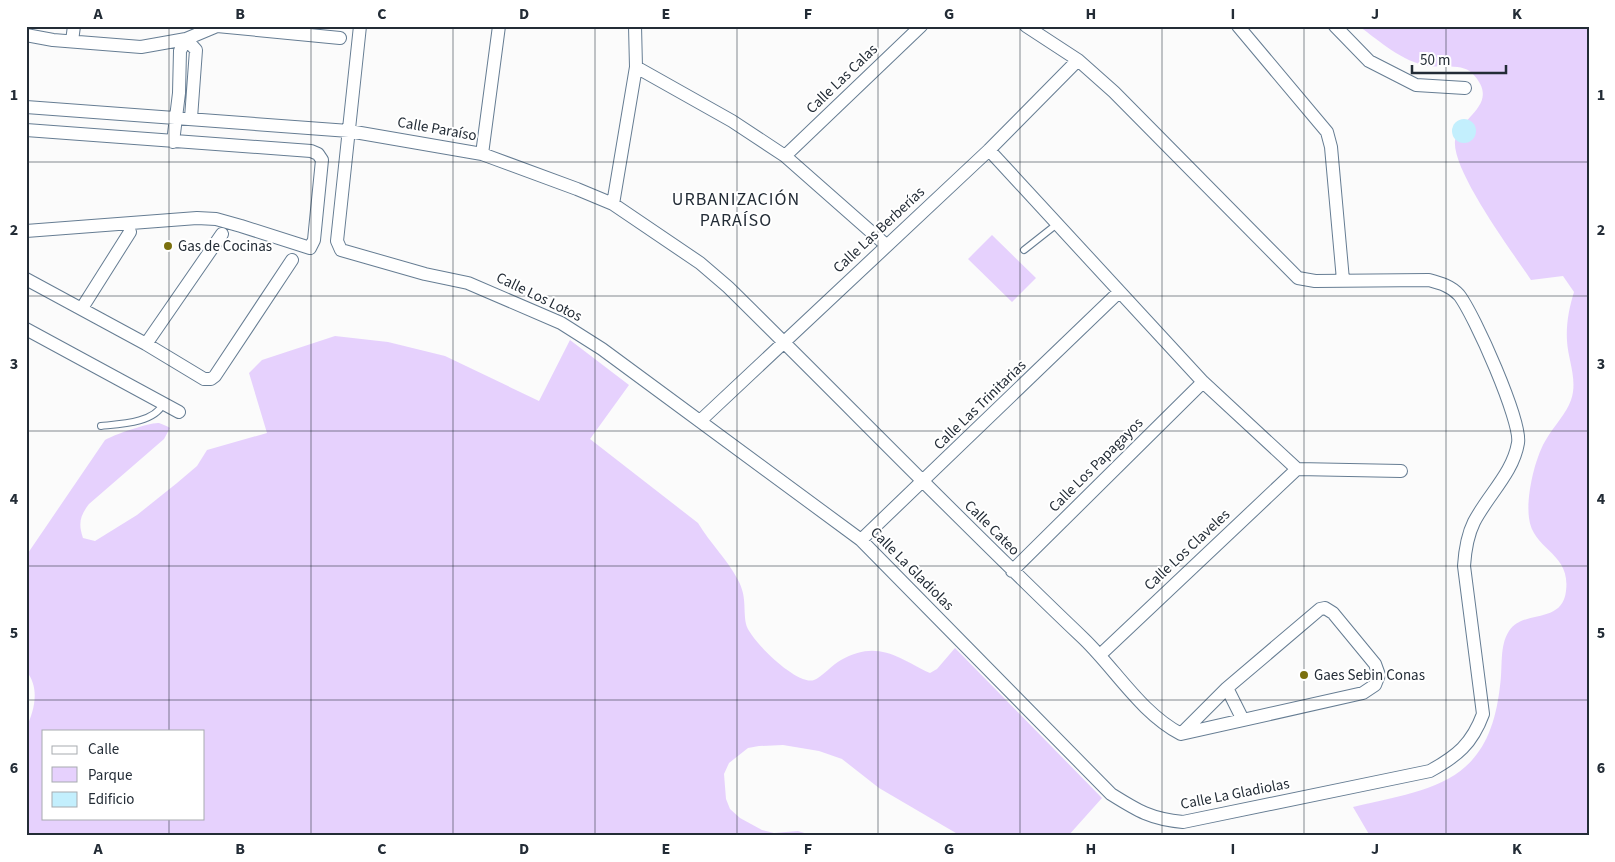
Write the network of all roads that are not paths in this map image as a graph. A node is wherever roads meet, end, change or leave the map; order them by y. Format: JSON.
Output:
{"nodes":[{"id":1,"x":74,"y":26,"type":"edge"},
{"id":2,"x":360,"y":26,"type":"edge"},
{"id":3,"x":499,"y":26,"type":"edge"},
{"id":4,"x":635,"y":26,"type":"edge"},
{"id":5,"x":921,"y":26,"type":"edge"},
{"id":6,"x":1026,"y":26,"type":"edge"},
{"id":7,"x":1238,"y":26,"type":"edge"},
{"id":8,"x":1335,"y":26,"type":"edge"},
{"id":9,"x":26,"y":35,"type":"edge"},
{"id":10,"x":340,"y":38,"type":"dead end"},
{"id":11,"x":186,"y":39,"type":"junction"},
{"id":12,"x":72,"y":41,"type":"junction"},
{"id":13,"x":180,"y":59,"type":"junction"},
{"id":14,"x":196,"y":59,"type":"junction"},
{"id":15,"x":1078,"y":60,"type":"junction"},
{"id":16,"x":636,"y":67,"type":"junction"},
{"id":17,"x":1464,"y":88,"type":"dead end"},
{"id":18,"x":26,"y":107,"type":"edge"},
{"id":19,"x":175,"y":118,"type":"junction"},
{"id":20,"x":191,"y":118,"type":"junction"},
{"id":21,"x":26,"y":130,"type":"edge"},
{"id":22,"x":348,"y":131,"type":"junction"},
{"id":23,"x":173,"y":142,"type":"junction"},
{"id":24,"x":989,"y":150,"type":"junction"},
{"id":25,"x":482,"y":154,"type":"junction"},
{"id":26,"x":785,"y":156,"type":"junction"},
{"id":27,"x":613,"y":204,"type":"junction"},
{"id":28,"x":1058,"y":223,"type":"junction"},
{"id":29,"x":26,"y":231,"type":"edge"},
{"id":30,"x":130,"y":232,"type":"dead end"},
{"id":31,"x":222,"y":234,"type":"dead end"},
{"id":32,"x":886,"y":245,"type":"junction"},
{"id":33,"x":1024,"y":250,"type":"dead end"},
{"id":34,"x":292,"y":260,"type":"dead end"},
{"id":35,"x":26,"y":279,"type":"edge"},
{"id":36,"x":1343,"y":280,"type":"junction"},
{"id":37,"x":1120,"y":292,"type":"junction"},
{"id":38,"x":82,"y":308,"type":"junction"},
{"id":39,"x":26,"y":329,"type":"edge"},
{"id":40,"x":784,"y":342,"type":"junction"},
{"id":41,"x":146,"y":344,"type":"junction"},
{"id":42,"x":1203,"y":382,"type":"junction"},
{"id":43,"x":163,"y":404,"type":"junction"},
{"id":44,"x":178,"y":412,"type":"dead end"},
{"id":45,"x":700,"y":421,"type":"junction"},
{"id":46,"x":101,"y":426,"type":"dead end"},
{"id":47,"x":1297,"y":469,"type":"junction"},
{"id":48,"x":1401,"y":471,"type":"dead end"},
{"id":49,"x":923,"y":482,"type":"junction"},
{"id":50,"x":861,"y":540,"type":"junction"},
{"id":51,"x":1012,"y":571,"type":"junction"},
{"id":52,"x":1100,"y":655,"type":"junction"},
{"id":53,"x":1227,"y":688,"type":"junction"},
{"id":54,"x":1243,"y":720,"type":"junction"},
{"id":55,"x":1181,"y":734,"type":"junction"}],
"edges":[{"from":1,"to":12,"type":"street"},
{"from":2,"to":22,"type":"street"},
{"from":3,"to":25,"type":"street"},
{"from":4,"to":16,"type":"street"},
{"from":5,"to":26,"type":"street","name":"Calle Las Calas"},
{"from":6,"to":15,"type":"street"},
{"from":7,"to":36,"type":"street"},
{"from":8,"to":17,"type":"street"},
{"from":9,"to":12,"type":"street"},
{"from":10,"to":11,"type":"street"},
{"from":11,"to":12,"type":"street"},
{"from":11,"to":13,"type":"street"},
{"from":11,"to":14,"type":"street"},
{"from":13,"to":14,"type":"street"},
{"from":13,"to":19,"type":"street"},
{"from":14,"to":20,"type":"street"},
{"from":15,"to":24,"type":"street","name":"Calle Las Berberías"},
{"from":15,"to":36,"type":"street"},
{"from":16,"to":26,"type":"street"},
{"from":16,"to":27,"type":"street"},
{"from":18,"to":19,"type":"street","name":"Calle Paraíso"},
{"from":19,"to":20,"type":"street","name":"Calle Paraíso"},
{"from":19,"to":23,"type":"street"},
{"from":20,"to":22,"type":"street","name":"Calle Paraíso"},
{"from":21,"to":23,"type":"street"},
{"from":22,"to":25,"type":"street","name":"Calle Paraíso"},
{"from":22,"to":45,"type":"street","name":"Calle Los Lotos"},
{"from":23,"to":29,"type":"street"},
{"from":24,"to":28,"type":"street"},
{"from":24,"to":32,"type":"street","name":"Calle Las Berberías"},
{"from":25,"to":27,"type":"street","name":"Calle Paraíso"},
{"from":26,"to":32,"type":"street"},
{"from":27,"to":40,"type":"street","name":"Calle Paraíso"},
{"from":28,"to":33,"type":"lane"},
{"from":28,"to":37,"type":"street"},
{"from":30,"to":38,"type":"street"},
{"from":31,"to":41,"type":"street"},
{"from":32,"to":40,"type":"street","name":"Calle Las Berberías"},
{"from":34,"to":41,"type":"street"},
{"from":35,"to":38,"type":"street"},
{"from":36,"to":50,"type":"street","name":"Calle La Gladiolas"},
{"from":37,"to":42,"type":"street"},
{"from":37,"to":49,"type":"street","name":"Calle Las Trinitarias"},
{"from":38,"to":41,"type":"street"},
{"from":39,"to":43,"type":"street"},
{"from":40,"to":45,"type":"street","name":"Calle Las Berberías"},
{"from":40,"to":49,"type":"street","name":"Calle Cateo"},
{"from":42,"to":47,"type":"street"},
{"from":42,"to":51,"type":"street","name":"Calle Los Papagayos"},
{"from":43,"to":44,"type":"street"},
{"from":43,"to":46,"type":"lane"},
{"from":45,"to":50,"type":"street","name":"Calle La Gladiolas"},
{"from":47,"to":48,"type":"street"},
{"from":47,"to":52,"type":"street","name":"Calle Los Claveles"},
{"from":49,"to":50,"type":"street","name":"Calle Las Trinitarias"},
{"from":49,"to":51,"type":"street","name":"Calle Cateo"},
{"from":51,"to":52,"type":"street","name":"Calle Cateo"},
{"from":52,"to":55,"type":"street","name":"Calle Cateo"},
{"from":53,"to":54,"type":"street"},
{"from":53,"to":54,"type":"street"},
{"from":53,"to":55,"type":"street"},
{"from":54,"to":55,"type":"street"}]}
